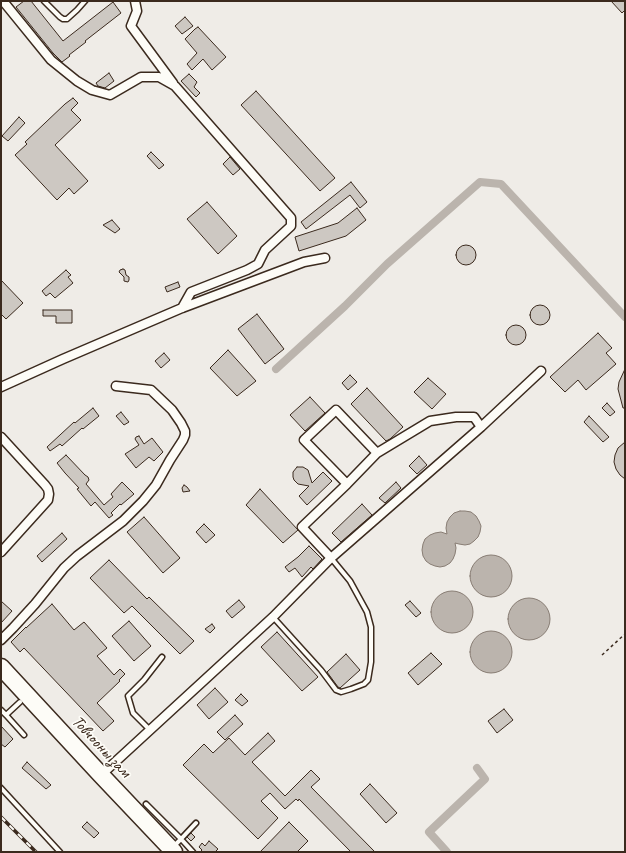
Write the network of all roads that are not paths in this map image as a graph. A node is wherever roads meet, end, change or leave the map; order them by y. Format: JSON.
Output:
{"nodes":[{"id":1,"x":3,"y":1,"type":"edge"},
{"id":2,"x":44,"y":1,"type":"edge"},
{"id":3,"x":85,"y":1,"type":"edge"},
{"id":4,"x":135,"y":1,"type":"edge"},
{"id":5,"x":175,"y":86,"type":"junction"},
{"id":6,"x":325,"y":258,"type":"dead end"},
{"id":7,"x":182,"y":308,"type":"junction"},
{"id":8,"x":541,"y":371,"type":"dead end"},
{"id":9,"x":116,"y":386,"type":"dead end"},
{"id":10,"x":1,"y":387,"type":"edge"},
{"id":11,"x":481,"y":427,"type":"junction"},
{"id":12,"x":1,"y":438,"type":"edge"},
{"id":13,"x":378,"y":454,"type":"junction"},
{"id":14,"x":347,"y":484,"type":"junction"},
{"id":15,"x":1,"y":552,"type":"edge"},
{"id":16,"x":330,"y":558,"type":"junction"},
{"id":17,"x":273,"y":617,"type":"junction"},
{"id":18,"x":1,"y":640,"type":"edge"},
{"id":19,"x":162,"y":657,"type":"dead end"},
{"id":20,"x":1,"y":667,"type":"edge"},
{"id":21,"x":1,"y":681,"type":"edge"},
{"id":22,"x":20,"y":702,"type":"junction"},
{"id":23,"x":1,"y":710,"type":"edge"},
{"id":24,"x":6,"y":714,"type":"junction"},
{"id":25,"x":150,"y":730,"type":"junction"},
{"id":26,"x":24,"y":735,"type":"dead end"},
{"id":27,"x":101,"y":775,"type":"junction"},
{"id":28,"x":1,"y":788,"type":"edge"},
{"id":29,"x":146,"y":804,"type":"dead end"},
{"id":30,"x":196,"y":823,"type":"dead end"},
{"id":31,"x":172,"y":848,"type":"edge"},
{"id":32,"x":60,"y":852,"type":"edge"},
{"id":33,"x":193,"y":852,"type":"edge"}],
"edges":[{"from":1,"to":5,"type":"street"},
{"from":2,"to":3,"type":"lane"},
{"from":4,"to":5,"type":"street"},
{"from":5,"to":7,"type":"street"},
{"from":6,"to":7,"type":"street"},
{"from":7,"to":10,"type":"street"},
{"from":8,"to":11,"type":"street"},
{"from":9,"to":18,"type":"street"},
{"from":11,"to":13,"type":"street"},
{"from":11,"to":16,"type":"street"},
{"from":12,"to":15,"type":"street"},
{"from":13,"to":14,"type":"street"},
{"from":13,"to":14,"type":"street"},
{"from":14,"to":16,"type":"street"},
{"from":16,"to":17,"type":"street"},
{"from":16,"to":17,"type":"lane"},
{"from":17,"to":25,"type":"street"},
{"from":19,"to":25,"type":"lane"},
{"from":20,"to":27,"type":"highway","name":"Товчооны зам"},
{"from":21,"to":22,"type":"highway","name":"Товчооны зам"},
{"from":22,"to":24,"type":"lane"},
{"from":22,"to":31,"type":"highway","name":"Товчооны зам"},
{"from":23,"to":24,"type":"lane"},
{"from":24,"to":26,"type":"lane"},
{"from":25,"to":27,"type":"street"},
{"from":27,"to":31,"type":"highway","name":"Товчооны зам"},
{"from":28,"to":32,"type":"lane"},
{"from":29,"to":31,"type":"lane"},
{"from":30,"to":31,"type":"lane"},
{"from":31,"to":33,"type":"lane"}]}
